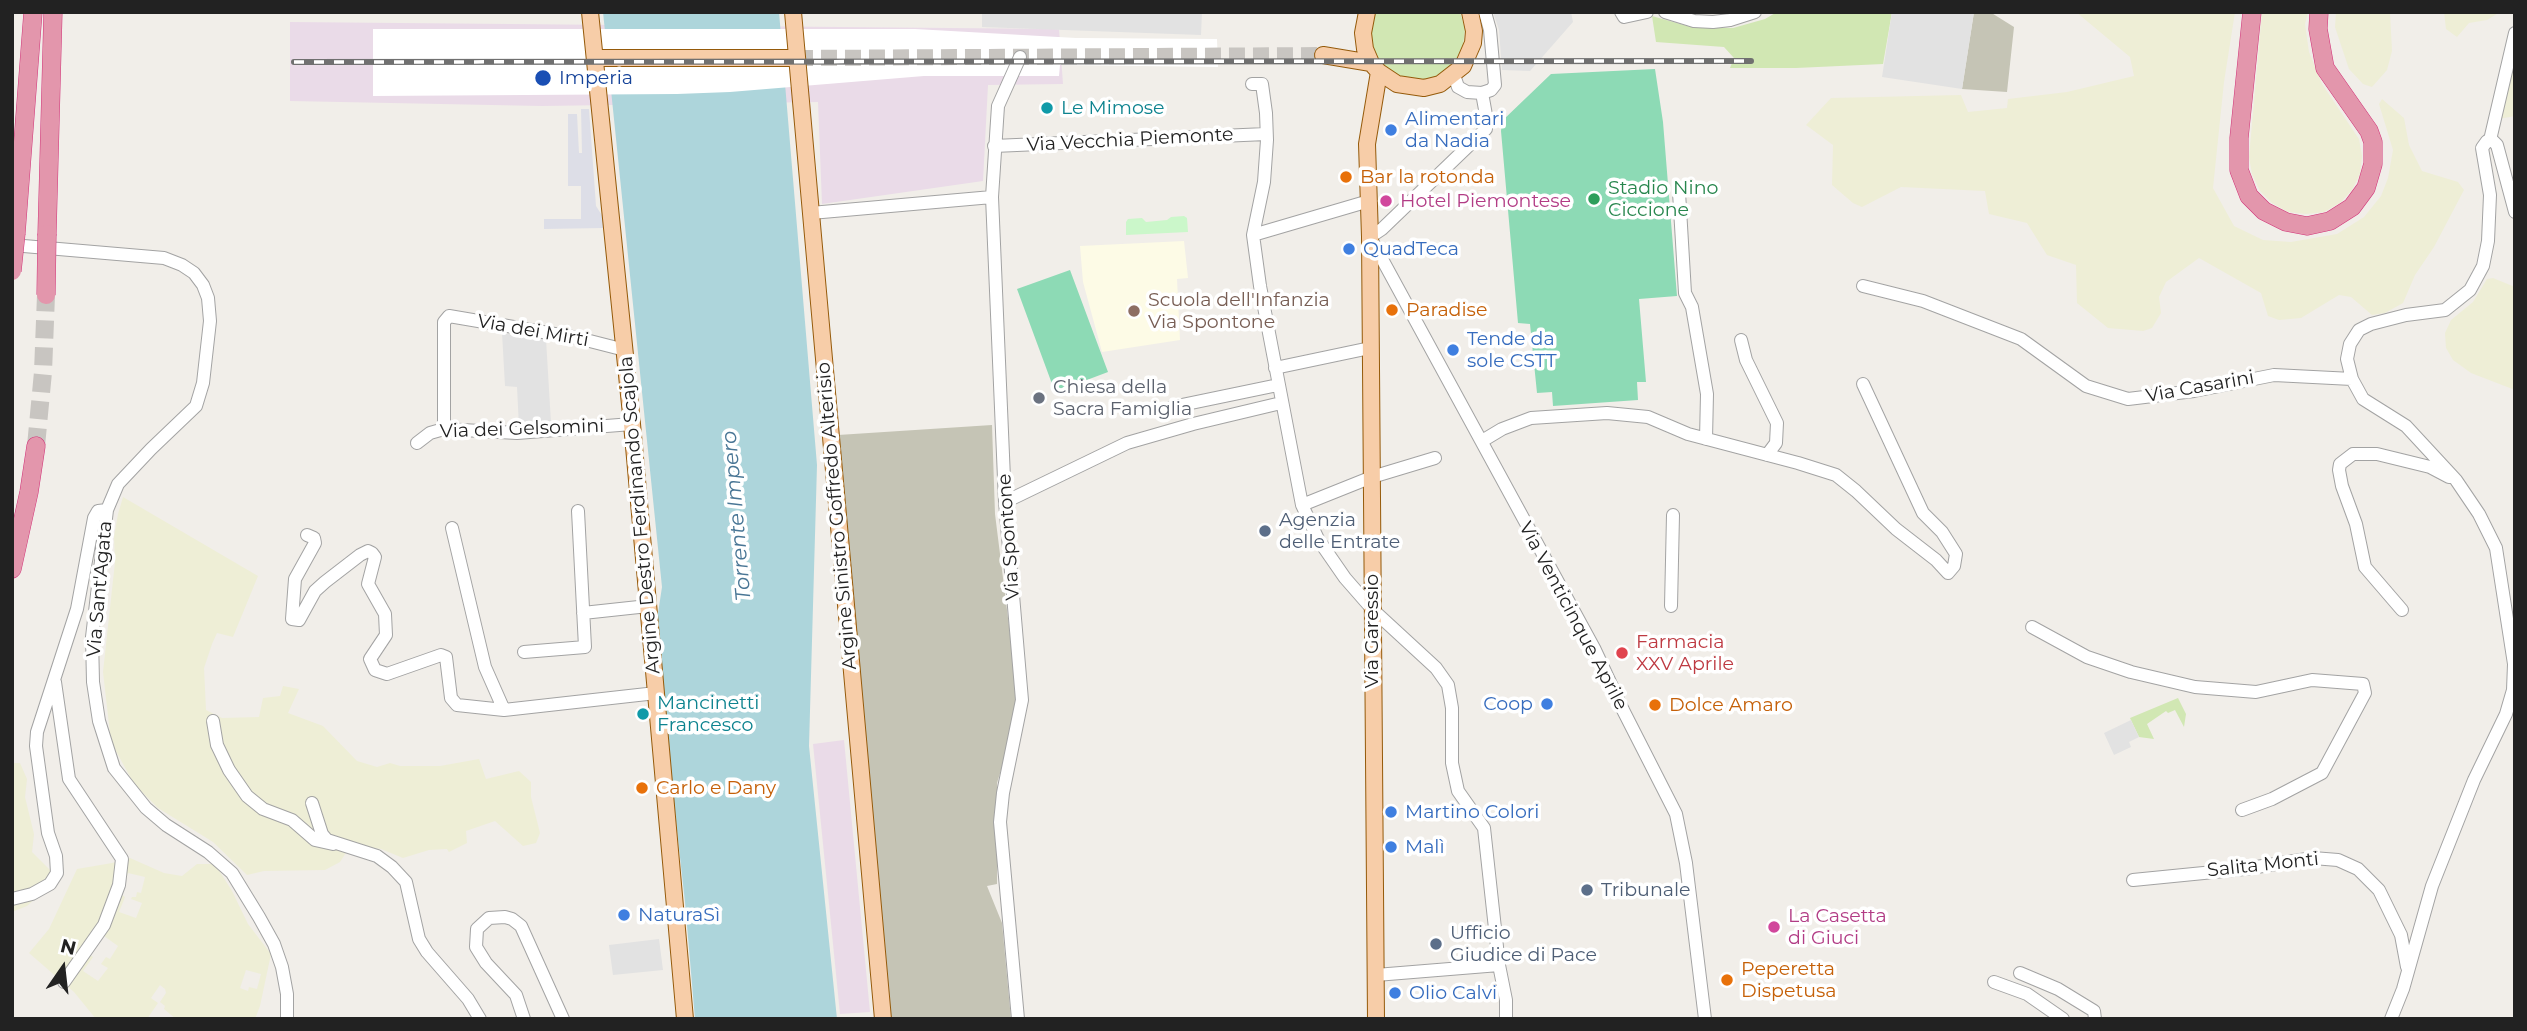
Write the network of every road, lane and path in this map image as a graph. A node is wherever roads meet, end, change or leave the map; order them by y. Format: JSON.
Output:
{"nodes":[{"id":1,"x":33,"y":12,"type":"edge"},
{"id":2,"x":53,"y":12,"type":"edge"},
{"id":3,"x":590,"y":12,"type":"edge"},
{"id":4,"x":1470,"y":12,"type":"edge"},
{"id":5,"x":1485,"y":12,"type":"edge"},
{"id":6,"x":1621,"y":12,"type":"edge"},
{"id":7,"x":1647,"y":12,"type":"edge"},
{"id":8,"x":1665,"y":12,"type":"edge"},
{"id":9,"x":1755,"y":12,"type":"edge"},
{"id":10,"x":2319,"y":12,"type":"edge"},
{"id":11,"x":2251,"y":14,"type":"edge"},
{"id":12,"x":794,"y":18,"type":"edge"},
{"id":13,"x":1364,"y":19,"type":"edge"},
{"id":14,"x":2515,"y":33,"type":"edge"},
{"id":15,"x":1020,"y":57,"type":"dead end"},
{"id":16,"x":595,"y":58,"type":"junction"},
{"id":17,"x":797,"y":58,"type":"tunnel mouth"},
{"id":18,"x":1375,"y":67,"type":"junction"},
{"id":19,"x":1454,"y":75,"type":"junction"},
{"id":20,"x":1252,"y":84,"type":"dead end"},
{"id":21,"x":1408,"y":87,"type":"junction"},
{"id":22,"x":1482,"y":93,"type":"junction"},
{"id":23,"x":1371,"y":117,"type":"junction"},
{"id":24,"x":1266,"y":134,"type":"junction"},
{"id":25,"x":2490,"y":140,"type":"junction"},
{"id":26,"x":994,"y":146,"type":"junction"},
{"id":27,"x":1679,"y":192,"type":"dead end"},
{"id":28,"x":992,"y":197,"type":"junction"},
{"id":29,"x":1369,"y":201,"type":"junction"},
{"id":30,"x":2515,"y":212,"type":"edge"},
{"id":31,"x":811,"y":213,"type":"junction"},
{"id":32,"x":1253,"y":235,"type":"junction"},
{"id":33,"x":1370,"y":237,"type":"junction"},
{"id":34,"x":14,"y":239,"type":"edge"},
{"id":35,"x":12,"y":271,"type":"edge"},
{"id":36,"x":1863,"y":286,"type":"dead end"},
{"id":37,"x":46,"y":295,"type":"tunnel mouth"},
{"id":38,"x":1741,"y":340,"type":"dead end"},
{"id":39,"x":1370,"y":348,"type":"junction"},
{"id":40,"x":625,"y":350,"type":"junction"},
{"id":41,"x":1275,"y":368,"type":"junction"},
{"id":42,"x":2352,"y":379,"type":"junction"},
{"id":43,"x":1863,"y":384,"type":"dead end"},
{"id":44,"x":1278,"y":385,"type":"junction"},
{"id":45,"x":1281,"y":402,"type":"junction"},
{"id":46,"x":1172,"y":407,"type":"dead end"},
{"id":47,"x":632,"y":424,"type":"junction"},
{"id":48,"x":444,"y":429,"type":"junction"},
{"id":49,"x":1706,"y":439,"type":"junction"},
{"id":50,"x":1482,"y":441,"type":"junction"},
{"id":51,"x":417,"y":443,"type":"dead end"},
{"id":52,"x":36,"y":446,"type":"tunnel mouth"},
{"id":53,"x":1767,"y":455,"type":"junction"},
{"id":54,"x":1436,"y":458,"type":"dead end"},
{"id":55,"x":1372,"y":478,"type":"junction"},
{"id":56,"x":2456,"y":480,"type":"junction"},
{"id":57,"x":1005,"y":502,"type":"junction"},
{"id":58,"x":1302,"y":505,"type":"junction"},
{"id":59,"x":107,"y":510,"type":"junction"},
{"id":60,"x":578,"y":511,"type":"dead end"},
{"id":61,"x":1673,"y":515,"type":"dead end"},
{"id":62,"x":452,"y":528,"type":"dead end"},
{"id":63,"x":307,"y":536,"type":"dead end"},
{"id":64,"x":12,"y":569,"type":"edge"},
{"id":65,"x":648,"y":606,"type":"junction"},
{"id":66,"x":1671,"y":606,"type":"dead end"},
{"id":67,"x":1373,"y":610,"type":"junction"},
{"id":68,"x":2402,"y":610,"type":"dead end"},
{"id":69,"x":583,"y":613,"type":"junction"},
{"id":70,"x":2032,"y":627,"type":"dead end"},
{"id":71,"x":524,"y":652,"type":"dead end"},
{"id":72,"x":54,"y":678,"type":"junction"},
{"id":73,"x":656,"y":693,"type":"junction"},
{"id":74,"x":505,"y":709,"type":"junction"},
{"id":75,"x":213,"y":721,"type":"dead end"},
{"id":76,"x":312,"y":803,"type":"dead end"},
{"id":77,"x":2242,"y":810,"type":"dead end"},
{"id":78,"x":334,"y":844,"type":"junction"},
{"id":79,"x":2133,"y":880,"type":"dead end"},
{"id":80,"x":12,"y":899,"type":"edge"},
{"id":81,"x":1499,"y":965,"type":"junction"},
{"id":82,"x":2408,"y":971,"type":"junction"},
{"id":83,"x":2020,"y":973,"type":"dead end"},
{"id":84,"x":1376,"y":975,"type":"junction"},
{"id":85,"x":64,"y":982,"type":"dead end"},
{"id":86,"x":1994,"y":982,"type":"dead end"},
{"id":87,"x":287,"y":1019,"type":"edge"},
{"id":88,"x":480,"y":1019,"type":"edge"},
{"id":89,"x":524,"y":1019,"type":"edge"},
{"id":90,"x":564,"y":1019,"type":"edge"},
{"id":91,"x":685,"y":1019,"type":"edge"},
{"id":92,"x":883,"y":1019,"type":"edge"},
{"id":93,"x":1018,"y":1019,"type":"edge"},
{"id":94,"x":1376,"y":1019,"type":"edge"},
{"id":95,"x":1506,"y":1019,"type":"edge"},
{"id":96,"x":1705,"y":1019,"type":"edge"},
{"id":97,"x":2063,"y":1019,"type":"edge"},
{"id":98,"x":2095,"y":1019,"type":"edge"},
{"id":99,"x":2391,"y":1019,"type":"edge"}],
"edges":[{"from":1,"to":34,"type":"highway"},
{"from":2,"to":37,"type":"highway","bridge":true},
{"from":3,"to":16,"type":"main road","name":"Argine Destro Ferdinando Scajola"},
{"from":4,"to":19,"type":"main road"},
{"from":5,"to":22,"type":"street"},
{"from":6,"to":7,"type":"street"},
{"from":8,"to":9,"type":"street"},
{"from":10,"to":11,"type":"highway"},
{"from":12,"to":31,"type":"main road","name":"Argine Sinistro Goffredo Alterisio"},
{"from":13,"to":18,"type":"main road"},
{"from":13,"to":18,"type":"main road"},
{"from":14,"to":25,"type":"street"},
{"from":15,"to":26,"type":"street","name":"Via Spontone"},
{"from":16,"to":17,"type":"main road"},
{"from":16,"to":40,"type":"main road","name":"Argine Destro Ferdinando Scajola"},
{"from":18,"to":21,"type":"main road"},
{"from":18,"to":23,"type":"main road","name":"Via Garessio"},
{"from":19,"to":21,"type":"main road"},
{"from":19,"to":22,"type":"street"},
{"from":20,"to":24,"type":"street"},
{"from":21,"to":23,"type":"main road"},
{"from":22,"to":33,"type":"street"},
{"from":23,"to":29,"type":"main road","name":"Via Garessio"},
{"from":24,"to":26,"type":"street","name":"Via Vecchia Piemonte"},
{"from":24,"to":32,"type":"street"},
{"from":25,"to":30,"type":"street"},
{"from":25,"to":42,"type":"street"},
{"from":26,"to":28,"type":"street","name":"Via Spontone"},
{"from":27,"to":49,"type":"street"},
{"from":28,"to":31,"type":"street"},
{"from":28,"to":57,"type":"street","name":"Via Spontone"},
{"from":29,"to":32,"type":"street"},
{"from":29,"to":33,"type":"main road","name":"Via Garessio"},
{"from":31,"to":92,"type":"main road","name":"Argine Sinistro Goffredo Alterisio"},
{"from":32,"to":41,"type":"street"},
{"from":33,"to":39,"type":"main road","name":"Via Garessio"},
{"from":33,"to":50,"type":"street","name":"Via Venticinque Aprile"},
{"from":34,"to":35,"type":"highway","bridge":true},
{"from":34,"to":59,"type":"street","name":"Via Sant'Agata"},
{"from":36,"to":42,"type":"street","name":"Via Casarini"},
{"from":38,"to":53,"type":"street"},
{"from":39,"to":41,"type":"street"},
{"from":39,"to":55,"type":"main road","name":"Via Garessio"},
{"from":40,"to":47,"type":"main road","name":"Argine Destro Ferdinando Scajola"},
{"from":40,"to":48,"type":"street","name":"Via dei Mirti"},
{"from":41,"to":44,"type":"street"},
{"from":42,"to":56,"type":"street"},
{"from":43,"to":53,"type":"street"},
{"from":44,"to":45,"type":"street"},
{"from":44,"to":46,"type":"street"},
{"from":45,"to":57,"type":"street"},
{"from":45,"to":58,"type":"street"},
{"from":47,"to":48,"type":"street","name":"Via dei Gelsomini"},
{"from":47,"to":65,"type":"main road","name":"Argine Destro Ferdinando Scajola"},
{"from":48,"to":51,"type":"street","name":"Via dei Gelsomini"},
{"from":49,"to":50,"type":"street"},
{"from":49,"to":53,"type":"street"},
{"from":50,"to":96,"type":"street","name":"Via Venticinque Aprile"},
{"from":52,"to":64,"type":"highway"},
{"from":54,"to":55,"type":"street"},
{"from":55,"to":58,"type":"street"},
{"from":55,"to":67,"type":"main road","name":"Via Garessio"},
{"from":56,"to":68,"type":"street"},
{"from":56,"to":82,"type":"street"},
{"from":57,"to":93,"type":"street","name":"Via Spontone"},
{"from":58,"to":67,"type":"street"},
{"from":59,"to":72,"type":"street"},
{"from":59,"to":87,"type":"street","name":"Via Sant'Agata"},
{"from":60,"to":69,"type":"street"},
{"from":61,"to":66,"type":"street"},
{"from":62,"to":74,"type":"street"},
{"from":63,"to":74,"type":"street"},
{"from":65,"to":69,"type":"street"},
{"from":65,"to":73,"type":"main road","name":"Argine Destro Ferdinando Scajola"},
{"from":67,"to":81,"type":"street"},
{"from":67,"to":84,"type":"main road","name":"Via Garessio"},
{"from":69,"to":71,"type":"street"},
{"from":70,"to":77,"type":"street"},
{"from":72,"to":80,"type":"street"},
{"from":72,"to":85,"type":"street"},
{"from":73,"to":74,"type":"street"},
{"from":73,"to":91,"type":"main road","name":"Argine Destro Ferdinando Scajola"},
{"from":75,"to":78,"type":"street"},
{"from":76,"to":78,"type":"street"},
{"from":78,"to":88,"type":"street"},
{"from":79,"to":82,"type":"street","name":"Salita Monti"},
{"from":81,"to":84,"type":"street"},
{"from":81,"to":95,"type":"street"},
{"from":82,"to":99,"type":"street"},
{"from":83,"to":98,"type":"street"},
{"from":84,"to":94,"type":"main road","name":"Via Garessio"},
{"from":86,"to":97,"type":"street"},
{"from":89,"to":90,"type":"street"}]}
